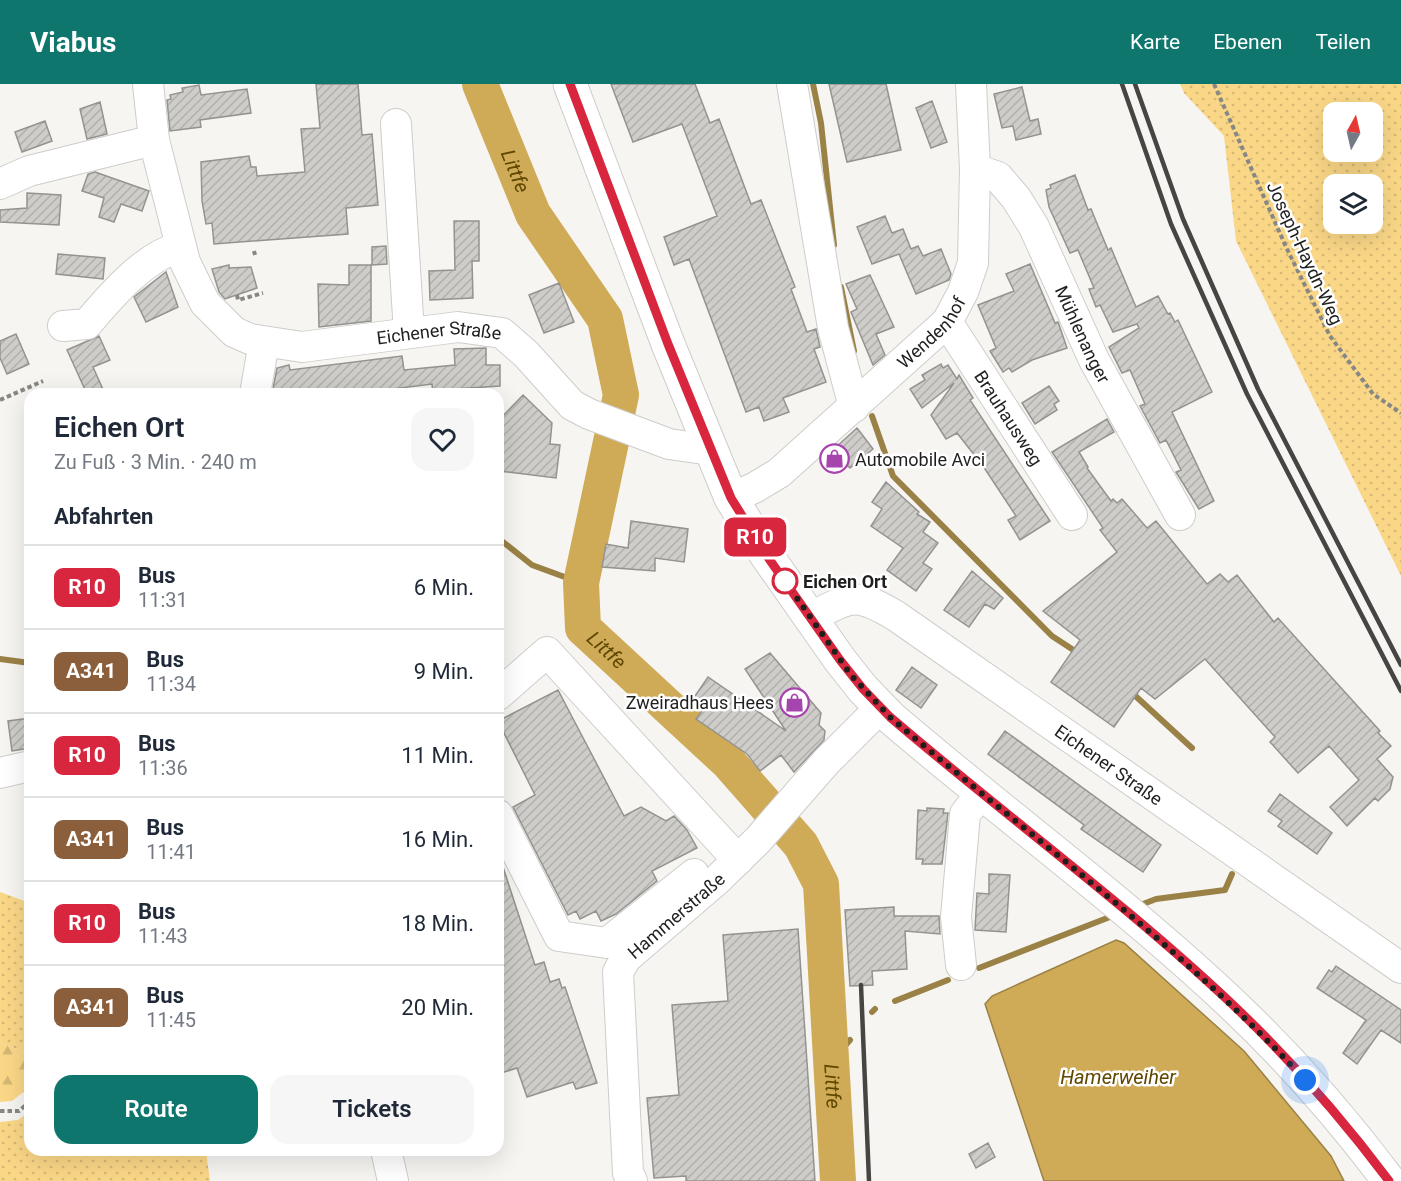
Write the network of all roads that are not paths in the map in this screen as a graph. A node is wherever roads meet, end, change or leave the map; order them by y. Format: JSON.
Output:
{"nodes":[{"id":1,"x":148,"y":84,"type":"edge"},
{"id":2,"x":570,"y":84,"type":"edge"},
{"id":3,"x":792,"y":84,"type":"edge"},
{"id":4,"x":971,"y":84,"type":"edge"},
{"id":5,"x":396,"y":124,"type":"dead end"},
{"id":6,"x":154,"y":140,"type":"junction"},
{"id":7,"x":975,"y":169,"type":"junction"},
{"id":8,"x":0,"y":184,"type":"edge"},
{"id":9,"x":181,"y":247,"type":"junction"},
{"id":10,"x":947,"y":322,"type":"junction"},
{"id":11,"x":63,"y":326,"type":"dead end"},
{"id":12,"x":409,"y":333,"type":"junction"},
{"id":13,"x":264,"y":342,"type":"junction"},
{"id":14,"x":256,"y":388,"type":"edge"},
{"id":15,"x":854,"y":407,"type":"junction"},
{"id":16,"x":711,"y":450,"type":"junction"},
{"id":17,"x":731,"y":498,"type":"junction"},
{"id":18,"x":1180,"y":514,"type":"dead end"},
{"id":19,"x":1072,"y":515,"type":"dead end"},
{"id":20,"x":811,"y":617,"type":"junction"},
{"id":21,"x":504,"y":690,"type":"edge"},
{"id":22,"x":880,"y":708,"type":"junction"},
{"id":23,"x":24,"y":767,"type":"edge"},
{"id":24,"x":0,"y":773,"type":"edge"},
{"id":25,"x":982,"y":792,"type":"junction"},
{"id":26,"x":504,"y":827,"type":"edge"},
{"id":27,"x":741,"y":849,"type":"junction"},
{"id":28,"x":961,"y":965,"type":"dead end"},
{"id":29,"x":1401,"y":968,"type":"edge"},
{"id":30,"x":387,"y":1156,"type":"edge"},
{"id":31,"x":393,"y":1181,"type":"edge"},
{"id":32,"x":632,"y":1181,"type":"edge"},
{"id":33,"x":1389,"y":1181,"type":"edge"}],
"edges":[{"from":1,"to":6,"type":"street","name":"Eichener Straße"},
{"from":2,"to":16,"type":"main road"},
{"from":3,"to":15,"type":"street"},
{"from":4,"to":7,"type":"street","name":"Wendenhof"},
{"from":5,"to":12,"type":"street"},
{"from":6,"to":8,"type":"street"},
{"from":6,"to":9,"type":"street","name":"Eichener Straße"},
{"from":7,"to":10,"type":"street","name":"Wendenhof"},
{"from":7,"to":18,"type":"street","name":"Mühlenanger"},
{"from":9,"to":11,"type":"street"},
{"from":9,"to":13,"type":"street","name":"Eichener Straße"},
{"from":10,"to":15,"type":"street","name":"Wendenhof"},
{"from":10,"to":19,"type":"street","name":"Brauhausweg"},
{"from":12,"to":13,"type":"street","name":"Eichener Straße"},
{"from":12,"to":16,"type":"street","name":"Eichener Straße"},
{"from":13,"to":14,"type":"street"},
{"from":15,"to":17,"type":"street","name":"Wendenhof"},
{"from":16,"to":17,"type":"main road"},
{"from":17,"to":20,"type":"main road"},
{"from":20,"to":22,"type":"main road"},
{"from":20,"to":29,"type":"street","name":"Eichener Straße"},
{"from":21,"to":27,"type":"street"},
{"from":22,"to":25,"type":"main road"},
{"from":22,"to":27,"type":"street","name":"Hammerstraße"},
{"from":23,"to":24,"type":"street"},
{"from":25,"to":28,"type":"street"},
{"from":25,"to":33,"type":"main road"},
{"from":26,"to":27,"type":"street"},
{"from":27,"to":32,"type":"street","name":"Hammerstraße"},
{"from":30,"to":31,"type":"street"}]}
